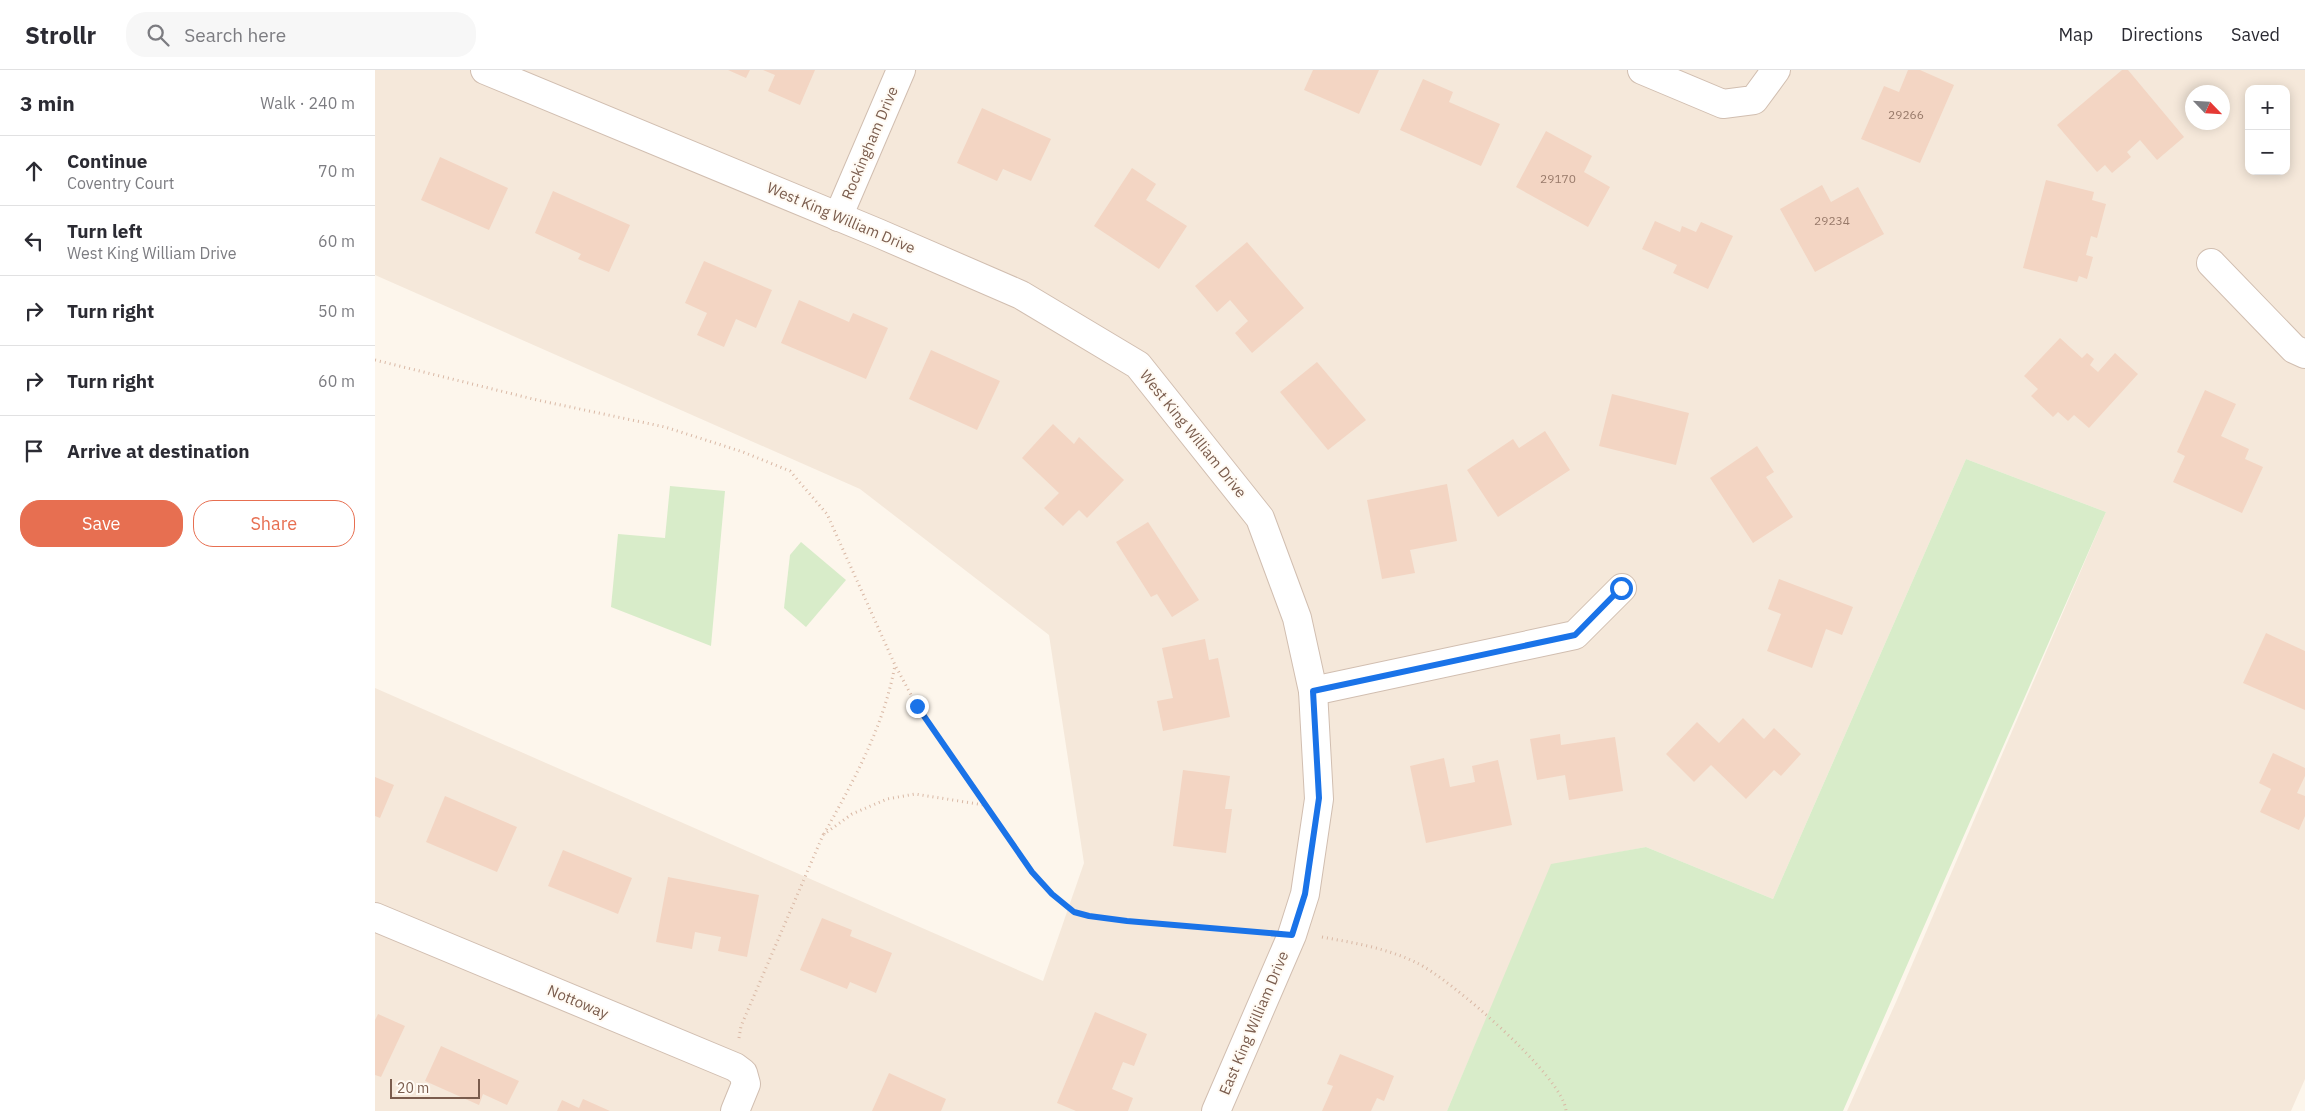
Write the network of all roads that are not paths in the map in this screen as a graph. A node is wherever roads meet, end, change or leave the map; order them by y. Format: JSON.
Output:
{"nodes":[{"id":1,"x":485,"y":70,"type":"edge"},
{"id":2,"x":901,"y":70,"type":"edge"},
{"id":3,"x":1642,"y":70,"type":"edge"},
{"id":4,"x":1777,"y":70,"type":"edge"},
{"id":5,"x":838,"y":217,"type":"junction"},
{"id":6,"x":2211,"y":263,"type":"dead end"},
{"id":7,"x":2305,"y":354,"type":"edge"},
{"id":8,"x":1621,"y":588,"type":"dead end"},
{"id":9,"x":1313,"y":691,"type":"junction"},
{"id":10,"x":375,"y":917,"type":"edge"},
{"id":11,"x":1292,"y":935,"type":"joint"},
{"id":12,"x":735,"y":1111,"type":"edge"},
{"id":13,"x":1216,"y":1111,"type":"edge"}],
"edges":[{"from":1,"to":5,"type":"street","name":"West King William Drive"},
{"from":2,"to":5,"type":"street","name":"Rockingham Drive"},
{"from":3,"to":4,"type":"street"},
{"from":5,"to":9,"type":"street","name":"West King William Drive"},
{"from":6,"to":7,"type":"street"},
{"from":8,"to":9,"type":"street"},
{"from":9,"to":11,"type":"street","name":"West King William Drive"},
{"from":10,"to":12,"type":"street","name":"Nottoway"},
{"from":11,"to":13,"type":"street","name":"East King William Drive"}]}
